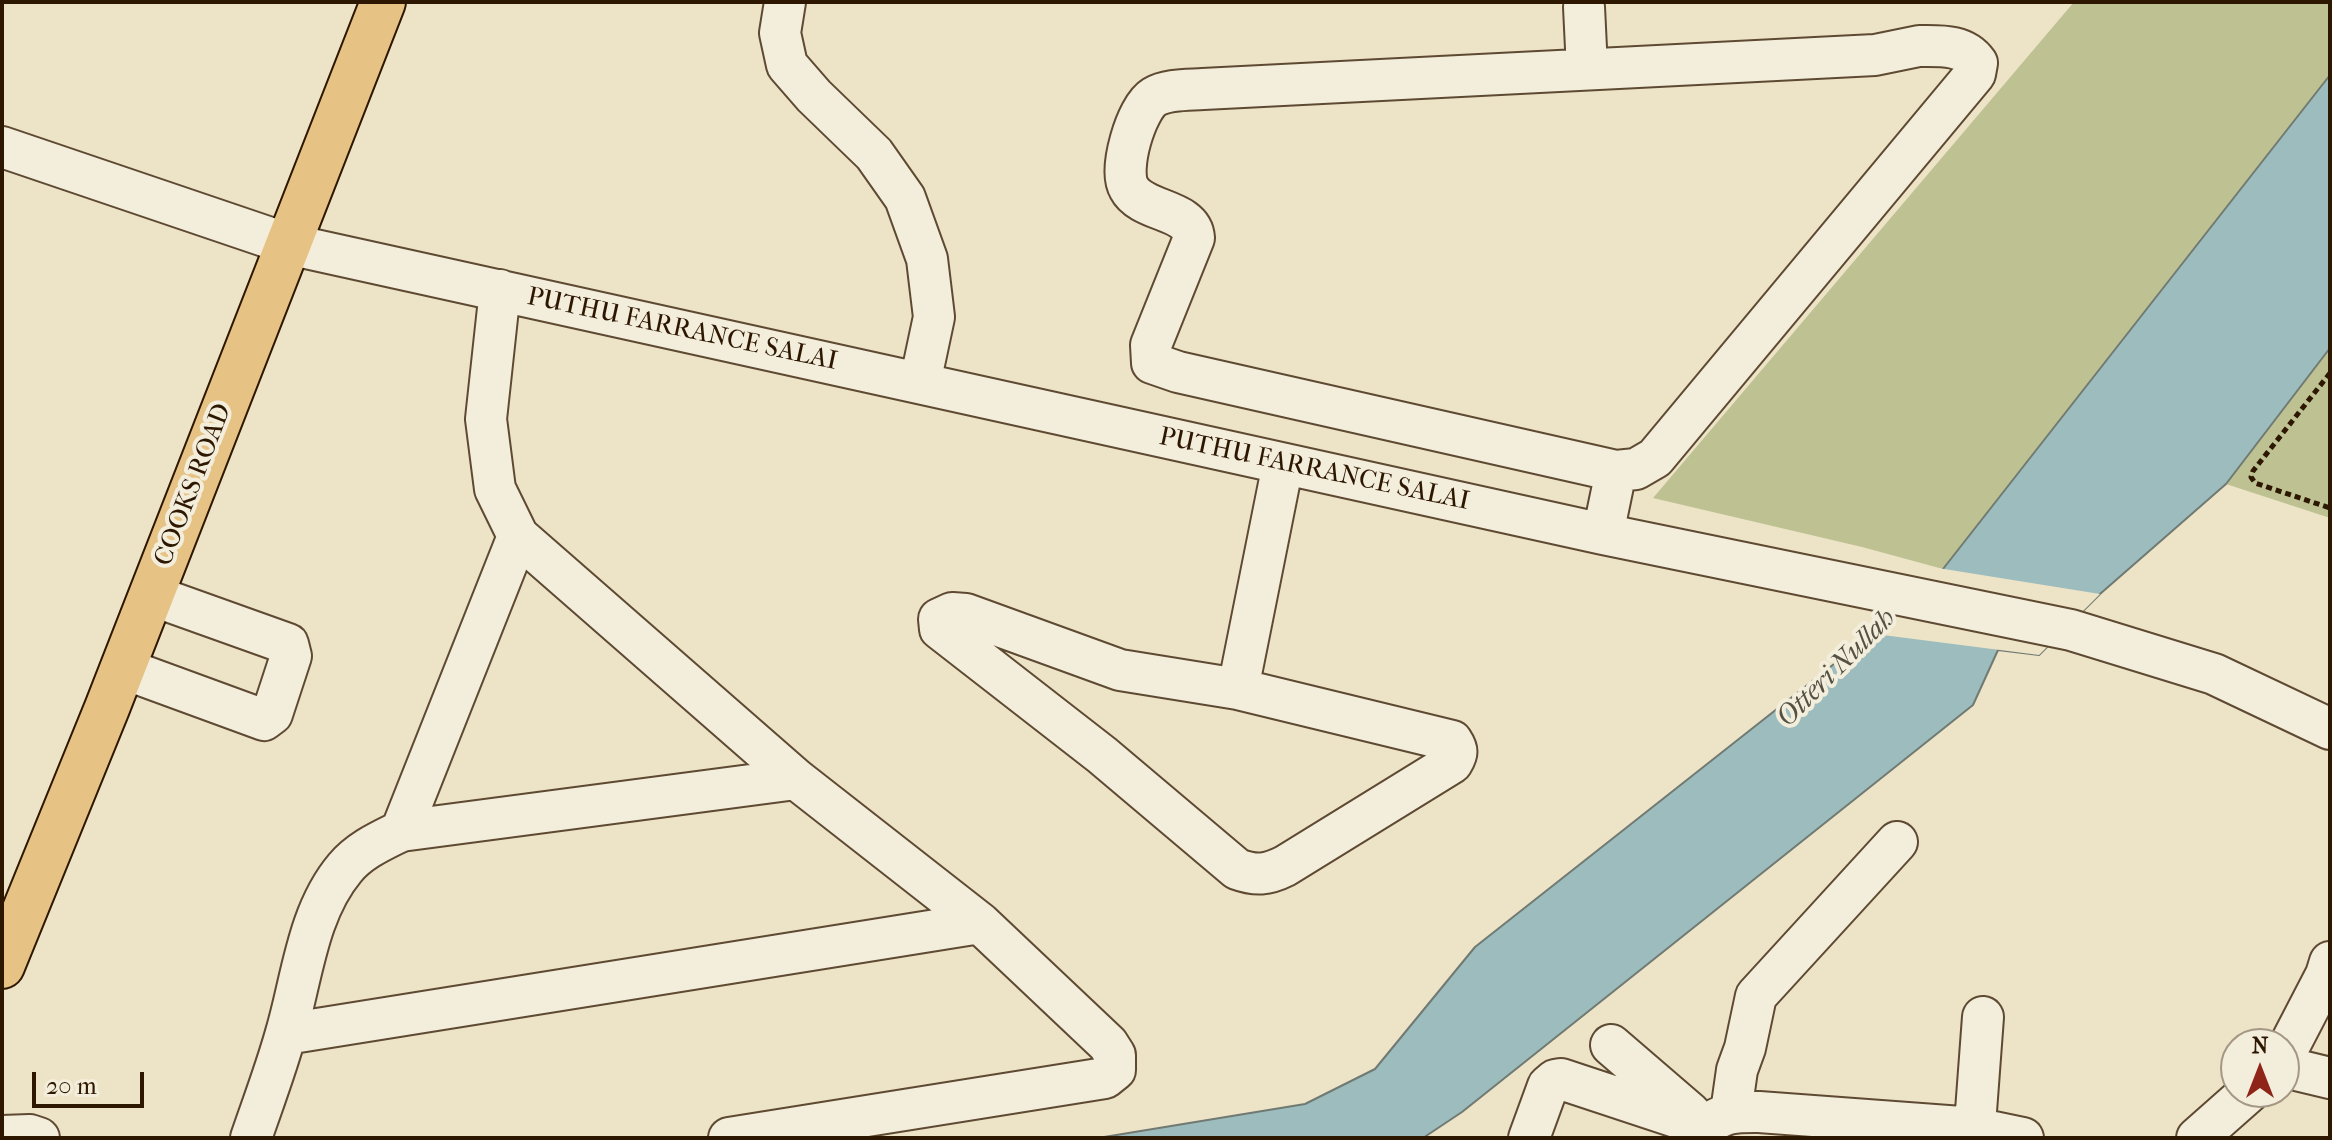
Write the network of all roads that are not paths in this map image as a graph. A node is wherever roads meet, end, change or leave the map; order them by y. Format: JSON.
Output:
{"nodes":[{"id":1,"x":383,"y":2,"type":"edge"},
{"id":2,"x":785,"y":2,"type":"edge"},
{"id":3,"x":1584,"y":7,"type":"dead end"},
{"id":4,"x":1587,"y":69,"type":"junction"},
{"id":5,"x":2,"y":147,"type":"edge"},
{"id":6,"x":288,"y":244,"type":"junction"},
{"id":7,"x":500,"y":290,"type":"junction"},
{"id":8,"x":920,"y":383,"type":"junction"},
{"id":9,"x":1283,"y":464,"type":"junction"},
{"id":10,"x":1616,"y":471,"type":"junction"},
{"id":11,"x":1603,"y":534,"type":"junction"},
{"id":12,"x":518,"y":536,"type":"junction"},
{"id":13,"x":151,"y":595,"type":"junction"},
{"id":14,"x":122,"y":668,"type":"junction"},
{"id":15,"x":1238,"y":689,"type":"junction"},
{"id":16,"x":2330,"y":729,"type":"edge"},
{"id":17,"x":796,"y":779,"type":"junction"},
{"id":18,"x":401,"y":831,"type":"junction"},
{"id":19,"x":1897,"y":842,"type":"dead end"},
{"id":20,"x":980,"y":923,"type":"junction"},
{"id":21,"x":2330,"y":962,"type":"edge"},
{"id":22,"x":2,"y":966,"type":"edge"},
{"id":23,"x":1983,"y":1017,"type":"dead end"},
{"id":24,"x":2299,"y":1028,"type":"edge"},
{"id":25,"x":286,"y":1034,"type":"junction"},
{"id":26,"x":1611,"y":1045,"type":"dead end"},
{"id":27,"x":2300,"y":1071,"type":"edge"},
{"id":28,"x":2330,"y":1078,"type":"edge"},
{"id":29,"x":2231,"y":1108,"type":"edge"},
{"id":30,"x":1714,"y":1129,"type":"edge"},
{"id":31,"x":1974,"y":1133,"type":"edge"},
{"id":32,"x":2,"y":1136,"type":"edge"},
{"id":33,"x":39,"y":1138,"type":"edge"},
{"id":34,"x":251,"y":1138,"type":"edge"},
{"id":35,"x":729,"y":1138,"type":"edge"},
{"id":36,"x":1529,"y":1138,"type":"edge"},
{"id":37,"x":2023,"y":1138,"type":"edge"},
{"id":38,"x":2197,"y":1138,"type":"edge"}],
"edges":[{"from":1,"to":6,"type":"main road","name":"COOKS ROAD"},
{"from":2,"to":8,"type":"street"},
{"from":3,"to":4,"type":"street"},
{"from":4,"to":10,"type":"street"},
{"from":4,"to":10,"type":"street"},
{"from":5,"to":6,"type":"street","name":"PUTHU FARRANCE SALAI"},
{"from":6,"to":7,"type":"street","name":"PUTHU FARRANCE SALAI"},
{"from":6,"to":13,"type":"main road","name":"COOKS ROAD"},
{"from":7,"to":8,"type":"street","name":"PUTHU FARRANCE SALAI"},
{"from":7,"to":12,"type":"street"},
{"from":8,"to":9,"type":"street","name":"PUTHU FARRANCE SALAI"},
{"from":9,"to":11,"type":"street","name":"PUTHU FARRANCE SALAI"},
{"from":9,"to":15,"type":"street"},
{"from":10,"to":11,"type":"street"},
{"from":11,"to":16,"type":"street","name":"PUTHU FARRANCE SALAI"},
{"from":12,"to":17,"type":"street"},
{"from":12,"to":18,"type":"street"},
{"from":13,"to":14,"type":"main road","name":"COOKS ROAD"},
{"from":13,"to":14,"type":"street"},
{"from":14,"to":22,"type":"main road","name":"COOKS ROAD"},
{"from":15,"to":15,"type":"street"},
{"from":17,"to":18,"type":"street"},
{"from":17,"to":20,"type":"street"},
{"from":18,"to":25,"type":"street"},
{"from":19,"to":30,"type":"street"},
{"from":20,"to":25,"type":"street"},
{"from":20,"to":35,"type":"street"},
{"from":21,"to":24,"type":"street"},
{"from":23,"to":31,"type":"street"},
{"from":25,"to":34,"type":"street"},
{"from":26,"to":30,"type":"street"},
{"from":27,"to":28,"type":"street"},
{"from":29,"to":38,"type":"street"},
{"from":30,"to":31,"type":"street"},
{"from":30,"to":36,"type":"street"},
{"from":31,"to":37,"type":"street"},
{"from":32,"to":33,"type":"street"}]}
